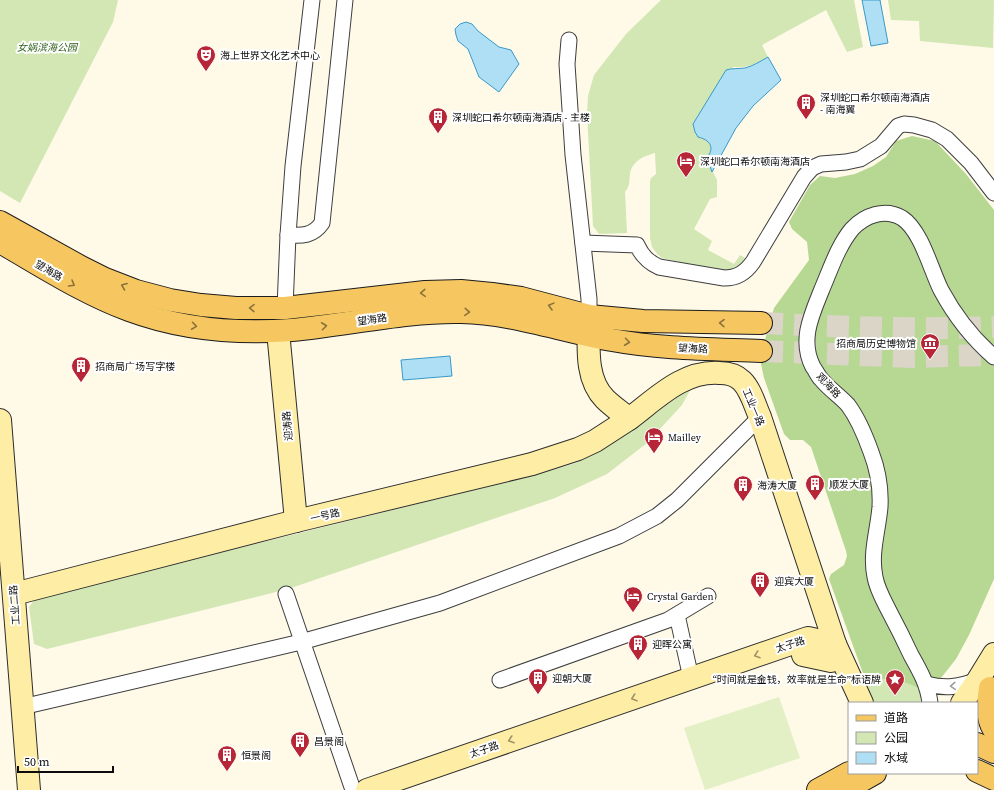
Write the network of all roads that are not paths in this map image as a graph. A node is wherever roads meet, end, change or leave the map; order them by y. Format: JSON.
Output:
{"nodes":[{"id":1,"x":312,"y":0,"type":"edge"},
{"id":2,"x":346,"y":0,"type":"edge"},
{"id":3,"x":569,"y":40,"type":"dead end"},
{"id":4,"x":994,"y":193,"type":"edge"},
{"id":5,"x":288,"y":235,"type":"junction"},
{"id":6,"x":2,"y":237,"type":"edge"},
{"id":7,"x":583,"y":243,"type":"junction"},
{"id":8,"x":285,"y":308,"type":"junction"},
{"id":9,"x":761,"y":323,"type":"tunnel mouth"},
{"id":10,"x":589,"y":326,"type":"junction"},
{"id":11,"x":278,"y":330,"type":"junction"},
{"id":12,"x":761,"y":351,"type":"tunnel mouth"},
{"id":13,"x":994,"y":357,"type":"edge"},
{"id":14,"x":760,"y":417,"type":"junction"},
{"id":15,"x":629,"y":418,"type":"junction"},
{"id":16,"x":0,"y":420,"type":"edge"},
{"id":17,"x":296,"y":522,"type":"junction"},
{"id":18,"x":14,"y":594,"type":"junction"},
{"id":19,"x":286,"y":594,"type":"dead end"},
{"id":20,"x":708,"y":596,"type":"dead end"},
{"id":21,"x":821,"y":605,"type":"junction"},
{"id":22,"x":677,"y":615,"type":"junction"},
{"id":23,"x":301,"y":642,"type":"junction"},
{"id":24,"x":805,"y":646,"type":"junction"},
{"id":25,"x":833,"y":653,"type":"junction"},
{"id":26,"x":994,"y":654,"type":"edge"},
{"id":27,"x":691,"y":678,"type":"junction"},
{"id":28,"x":500,"y":680,"type":"dead end"},
{"id":29,"x":987,"y":683,"type":"edge"},
{"id":30,"x":926,"y":684,"type":"junction"},
{"id":31,"x":850,"y":702,"type":"edge"},
{"id":32,"x":861,"y":702,"type":"edge"},
{"id":33,"x":930,"y":702,"type":"edge"},
{"id":34,"x":963,"y":702,"type":"edge"},
{"id":35,"x":978,"y":705,"type":"edge"},
{"id":36,"x":22,"y":707,"type":"junction"},
{"id":37,"x":994,"y":730,"type":"edge"},
{"id":38,"x":978,"y":744,"type":"edge"},
{"id":39,"x":994,"y":752,"type":"edge"},
{"id":40,"x":978,"y":771,"type":"edge"},
{"id":41,"x":848,"y":774,"type":"edge"},
{"id":42,"x":873,"y":774,"type":"edge"},
{"id":43,"x":994,"y":779,"type":"edge"},
{"id":44,"x":29,"y":790,"type":"edge"},
{"id":45,"x":353,"y":790,"type":"edge"},
{"id":46,"x":366,"y":790,"type":"edge"},
{"id":47,"x":409,"y":790,"type":"edge"},
{"id":48,"x":818,"y":790,"type":"edge"},
{"id":49,"x":845,"y":790,"type":"edge"}],
"edges":[{"from":1,"to":5,"type":"street"},
{"from":2,"to":5,"type":"street"},
{"from":3,"to":7,"type":"street"},
{"from":4,"to":7,"type":"street"},
{"from":5,"to":8,"type":"street"},
{"from":8,"to":6,"type":"main road","name":"望海路","one_way":true},
{"from":6,"to":11,"type":"main road","name":"望海路","one_way":true},
{"from":7,"to":10,"type":"street"},
{"from":10,"to":8,"type":"main road","name":"望海路","one_way":true},
{"from":9,"to":10,"type":"main road","name":"望海路","one_way":true},
{"from":11,"to":10,"type":"main road","name":"望海路","one_way":true},
{"from":10,"to":12,"type":"main road","name":"望海路","one_way":true},
{"from":10,"to":15,"type":"street"},
{"from":11,"to":17,"type":"street","name":"迎涛路"},
{"from":13,"to":30,"type":"street","name":"观海路"},
{"from":14,"to":15,"type":"street","name":"工业一路"},
{"from":14,"to":21,"type":"street","name":"工业一路"},
{"from":14,"to":23,"type":"street"},
{"from":15,"to":17,"type":"street","name":"一号路"},
{"from":16,"to":18,"type":"street","name":"工业二路"},
{"from":17,"to":18,"type":"street","name":"一号路"},
{"from":18,"to":36,"type":"street","name":"工业二路"},
{"from":19,"to":23,"type":"street"},
{"from":20,"to":22,"type":"street"},
{"from":21,"to":24,"type":"street"},
{"from":21,"to":25,"type":"street","name":"工业一路"},
{"from":22,"to":27,"type":"street"},
{"from":22,"to":28,"type":"street"},
{"from":23,"to":36,"type":"street"},
{"from":23,"to":45,"type":"street"},
{"from":24,"to":25,"type":"street"},
{"from":24,"to":27,"type":"street","name":"太子路","one_way":true},
{"from":24,"to":47,"type":"street","name":"太子路"},
{"from":25,"to":31,"type":"street","name":"工业一路"},
{"from":25,"to":32,"type":"street","name":"工业一路"},
{"from":26,"to":29,"type":"street"},
{"from":27,"to":46,"type":"street","name":"太子路","one_way":true},
{"from":29,"to":30,"type":"street","one_way":true},
{"from":29,"to":34,"type":"street"},
{"from":29,"to":35,"type":"street"},
{"from":29,"to":37,"type":"main road"},
{"from":30,"to":33,"type":"street","name":"观海路"},
{"from":36,"to":44,"type":"street","name":"工业二路"},
{"from":38,"to":39,"type":"main road"},
{"from":40,"to":43,"type":"main road"},
{"from":41,"to":48,"type":"main road"},
{"from":42,"to":49,"type":"main road"}]}
